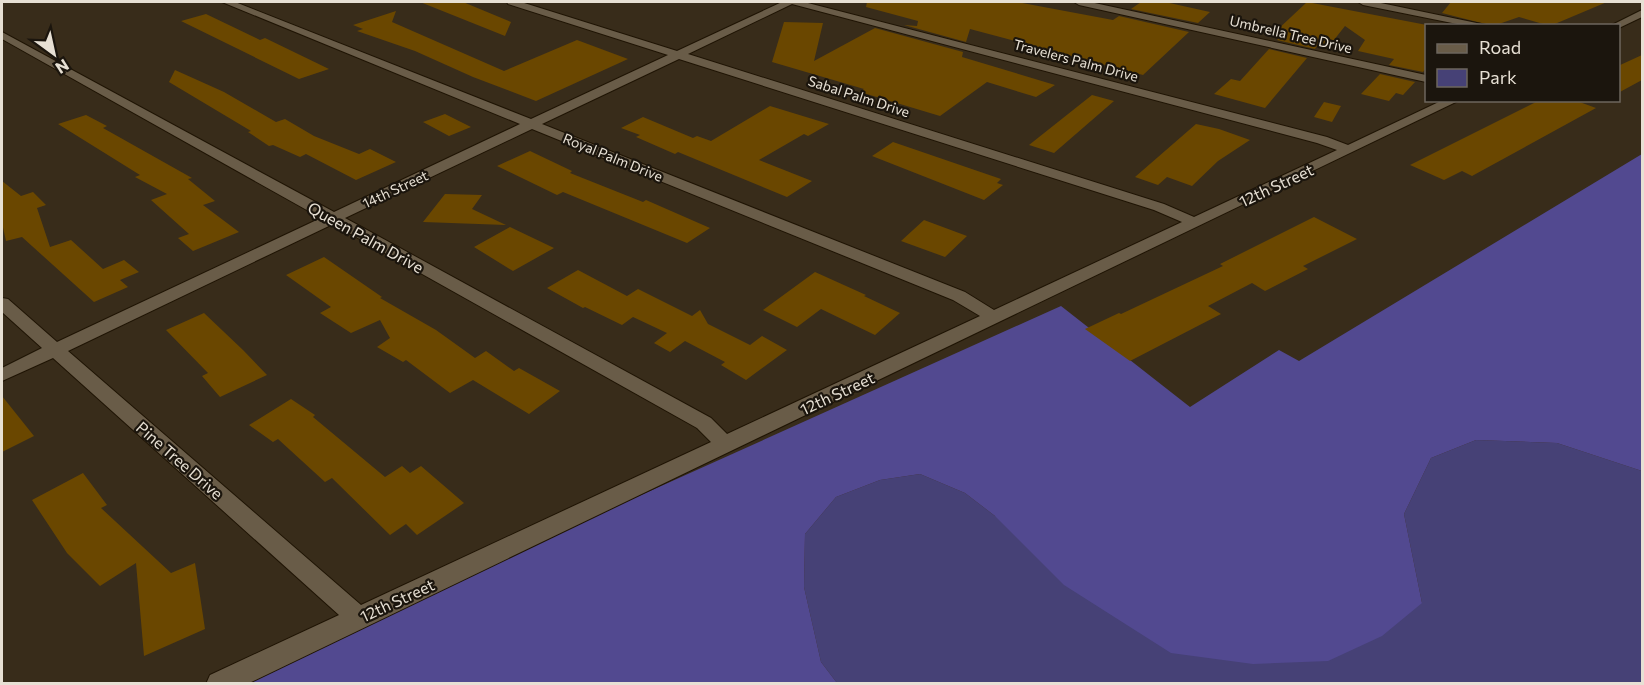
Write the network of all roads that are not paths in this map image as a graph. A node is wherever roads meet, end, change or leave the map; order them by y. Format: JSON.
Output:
{"nodes":[{"id":1,"x":228,"y":2,"type":"edge"},
{"id":2,"x":512,"y":2,"type":"edge"},
{"id":3,"x":789,"y":2,"type":"edge"},
{"id":4,"x":794,"y":2,"type":"edge"},
{"id":5,"x":1079,"y":2,"type":"edge"},
{"id":6,"x":1363,"y":2,"type":"edge"},
{"id":7,"x":1642,"y":13,"type":"edge"},
{"id":8,"x":1476,"y":24,"type":"edge"},
{"id":9,"x":1619,"y":24,"type":"edge"},
{"id":10,"x":2,"y":35,"type":"edge"},
{"id":11,"x":678,"y":54,"type":"junction"},
{"id":12,"x":1425,"y":79,"type":"edge"},
{"id":13,"x":1450,"y":102,"type":"edge"},
{"id":14,"x":531,"y":124,"type":"junction"},
{"id":15,"x":1349,"y":150,"type":"junction"},
{"id":16,"x":332,"y":218,"type":"junction"},
{"id":17,"x":1196,"y":223,"type":"junction"},
{"id":18,"x":2,"y":303,"type":"edge"},
{"id":19,"x":996,"y":318,"type":"junction"},
{"id":20,"x":55,"y":350,"type":"junction"},
{"id":21,"x":2,"y":375,"type":"edge"},
{"id":22,"x":726,"y":445,"type":"junction"},
{"id":23,"x":359,"y":618,"type":"junction"},
{"id":24,"x":219,"y":684,"type":"edge"}],
"edges":[{"from":1,"to":14,"type":"street","name":"Royal Palm Drive"},
{"from":2,"to":11,"type":"street","name":"Sabal Palm Drive"},
{"from":3,"to":11,"type":"street","name":"14th Street"},
{"from":4,"to":15,"type":"street","name":"Travelers Palm Drive"},
{"from":5,"to":12,"type":"street","name":"Umbrella Tree Drive"},
{"from":6,"to":8,"type":"street"},
{"from":7,"to":9,"type":"street"},
{"from":10,"to":16,"type":"street","name":"Queen Palm Drive"},
{"from":11,"to":14,"type":"street","name":"14th Street"},
{"from":11,"to":17,"type":"street","name":"Sabal Palm Drive"},
{"from":13,"to":15,"type":"street","name":"12th Street"},
{"from":14,"to":16,"type":"street","name":"14th Street"},
{"from":14,"to":19,"type":"street","name":"Royal Palm Drive"},
{"from":15,"to":17,"type":"street","name":"12th Street"},
{"from":16,"to":20,"type":"street","name":"14th Street"},
{"from":16,"to":22,"type":"street","name":"Queen Palm Drive"},
{"from":17,"to":19,"type":"street","name":"12th Street"},
{"from":18,"to":20,"type":"street","name":"Pine Tree Drive"},
{"from":19,"to":22,"type":"street","name":"12th Street"},
{"from":20,"to":21,"type":"street","name":"14th Street"},
{"from":20,"to":23,"type":"street","name":"Pine Tree Drive"},
{"from":22,"to":23,"type":"street","name":"12th Street"},
{"from":23,"to":24,"type":"street","name":"12th Street"}]}
